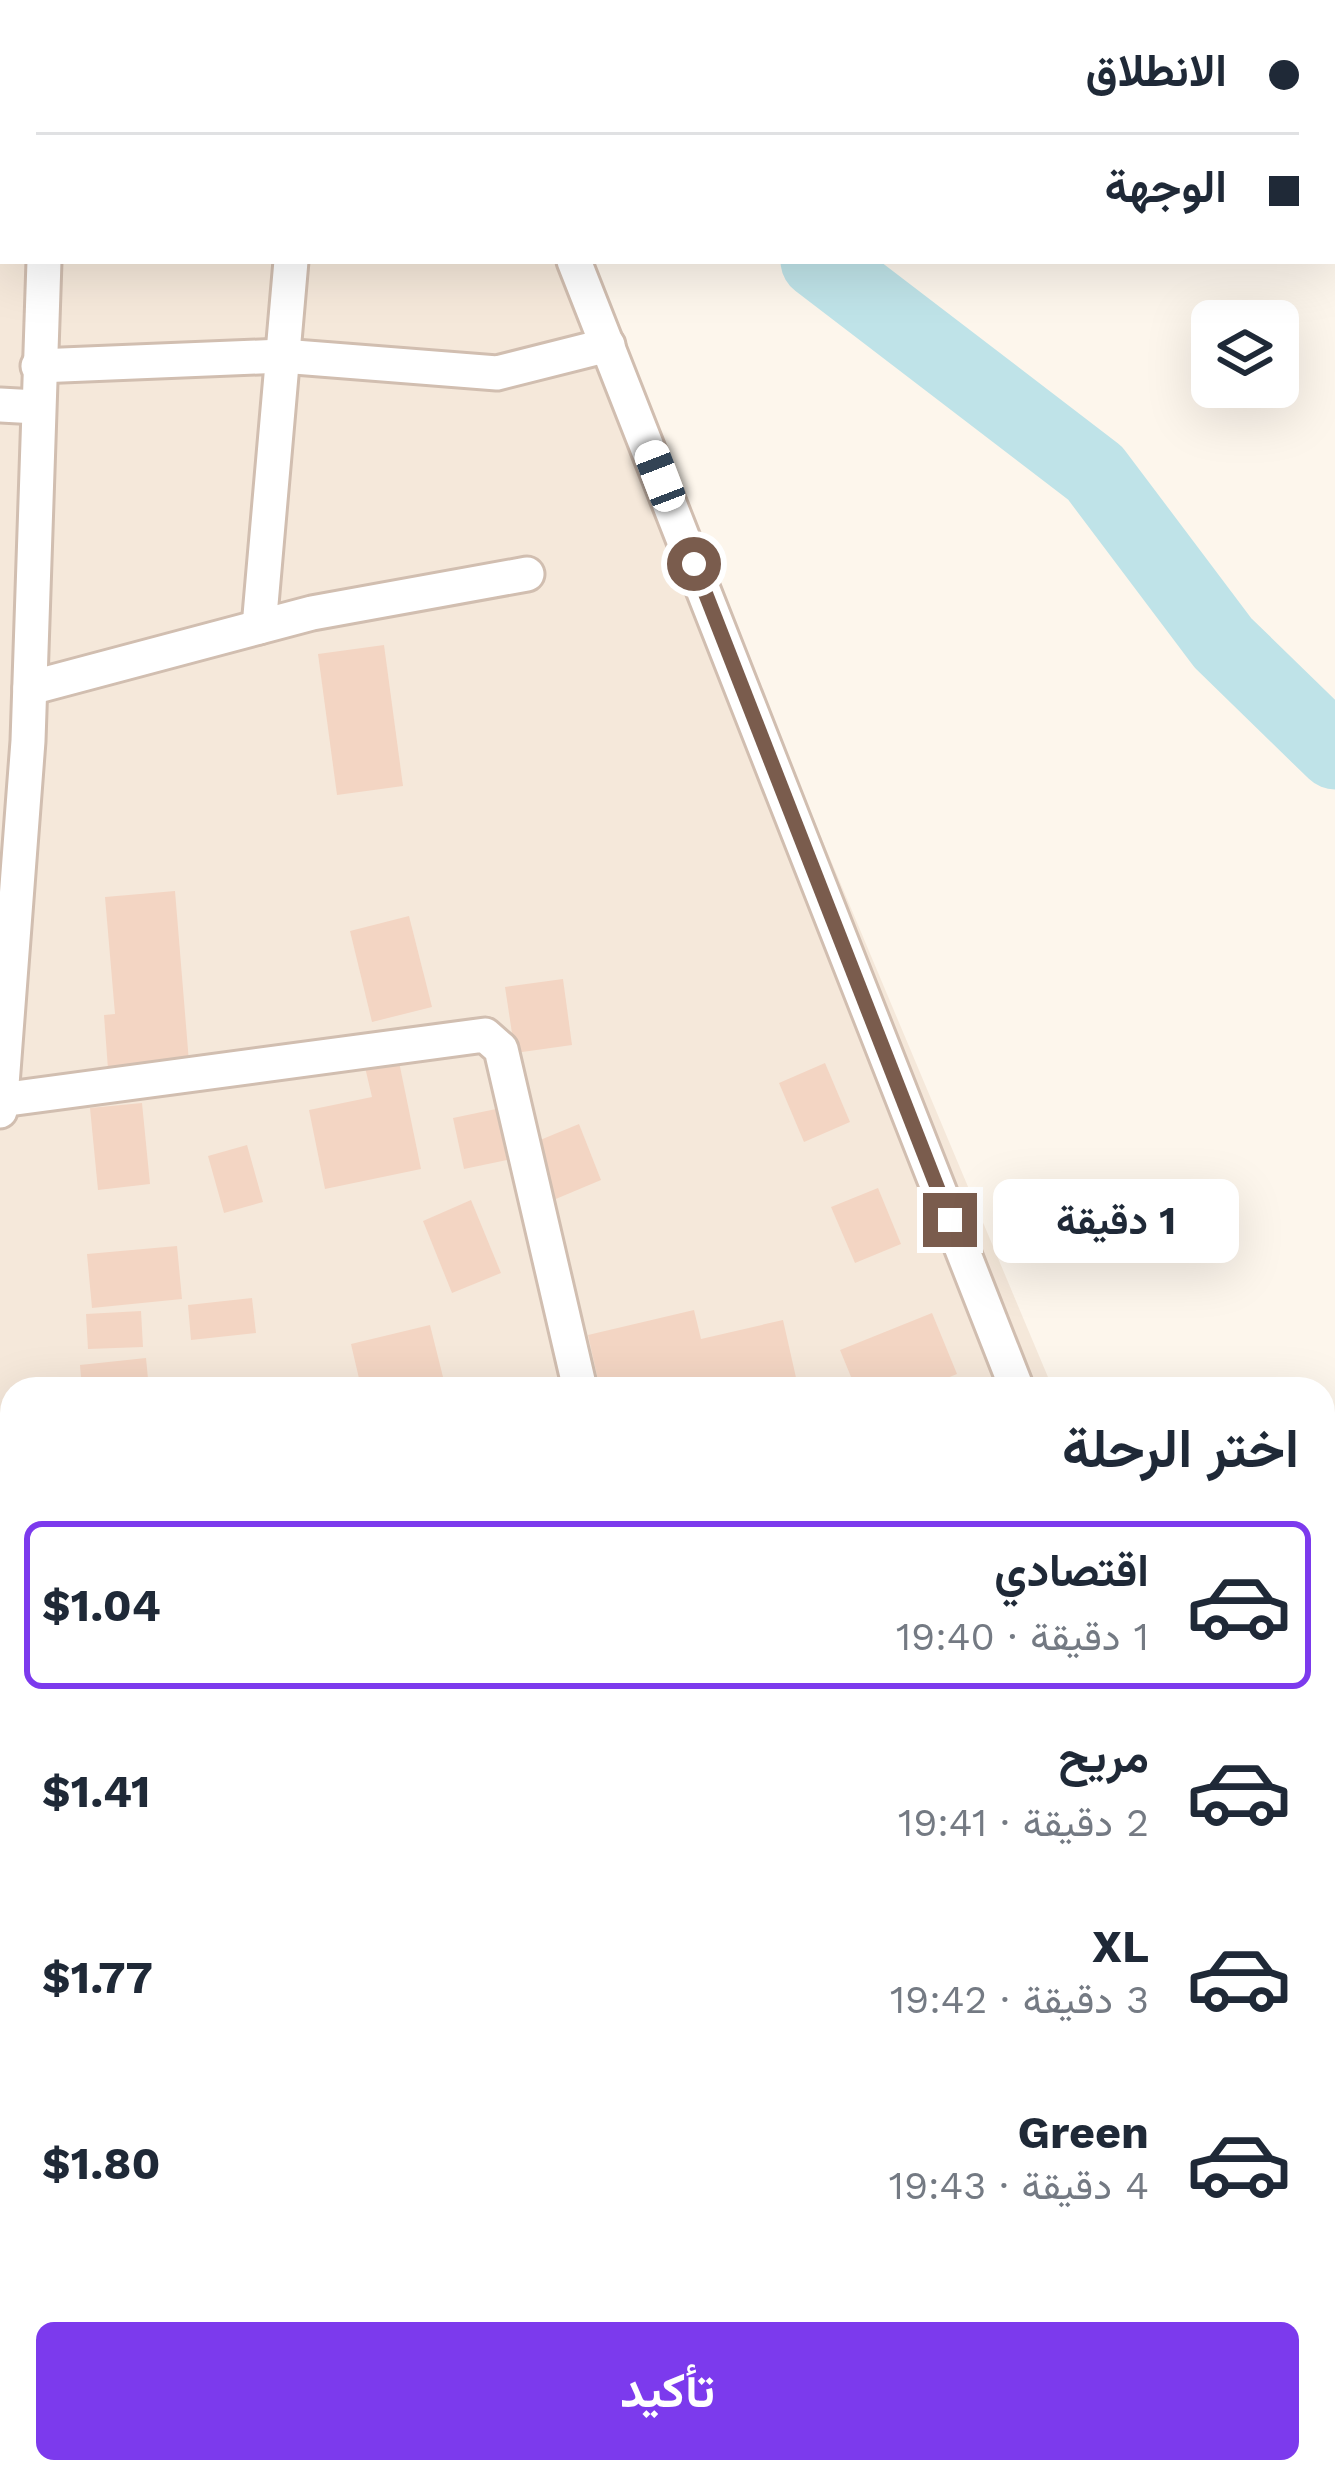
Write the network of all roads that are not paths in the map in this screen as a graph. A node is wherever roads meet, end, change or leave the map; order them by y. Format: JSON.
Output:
{"nodes":[{"id":1,"x":44,"y":264,"type":"edge"},
{"id":2,"x":291,"y":264,"type":"edge"},
{"id":3,"x":575,"y":264,"type":"edge"},
{"id":4,"x":608,"y":345,"type":"junction"},
{"id":5,"x":281,"y":356,"type":"junction"},
{"id":6,"x":38,"y":365,"type":"junction"},
{"id":7,"x":0,"y":405,"type":"edge"},
{"id":8,"x":37,"y":407,"type":"junction"},
{"id":9,"x":527,"y":574,"type":"dead end"},
{"id":10,"x":259,"y":627,"type":"junction"},
{"id":11,"x":30,"y":688,"type":"junction"},
{"id":12,"x":14,"y":740,"type":"edge"},
{"id":13,"x":1,"y":1100,"type":"edge"},
{"id":14,"x":0,"y":1111,"type":"edge"},
{"id":15,"x":577,"y":1377,"type":"edge"},
{"id":16,"x":1012,"y":1377,"type":"edge"}],
"edges":[{"from":1,"to":6,"type":"street"},
{"from":2,"to":5,"type":"street"},
{"from":3,"to":4,"type":"street"},
{"from":4,"to":5,"type":"street"},
{"from":4,"to":16,"type":"street"},
{"from":5,"to":6,"type":"street"},
{"from":5,"to":10,"type":"street"},
{"from":6,"to":8,"type":"street"},
{"from":7,"to":8,"type":"street"},
{"from":8,"to":11,"type":"street"},
{"from":9,"to":10,"type":"street"},
{"from":10,"to":11,"type":"street"},
{"from":11,"to":12,"type":"street"},
{"from":12,"to":13,"type":"street"},
{"from":13,"to":14,"type":"street"},
{"from":13,"to":15,"type":"street"}]}
